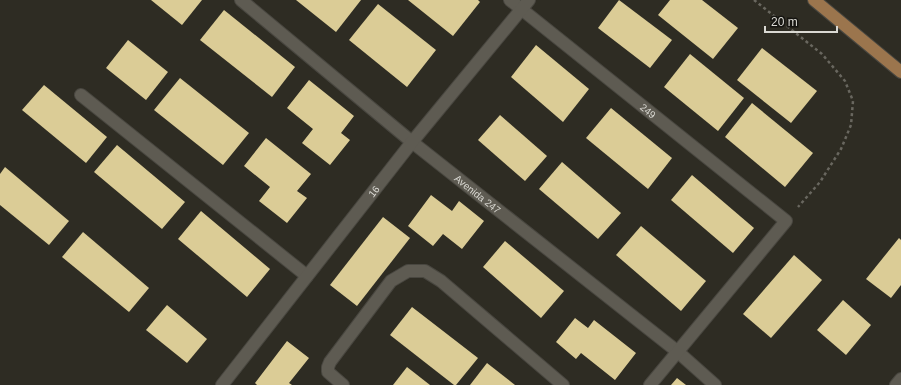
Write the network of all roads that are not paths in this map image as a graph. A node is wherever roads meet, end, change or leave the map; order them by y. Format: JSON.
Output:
{"nodes":[{"id":1,"x":241,"y":0,"type":"edge"},
{"id":2,"x":510,"y":0,"type":"edge"},
{"id":3,"x":814,"y":0,"type":"edge"},
{"id":4,"x":525,"y":5,"type":"edge"},
{"id":5,"x":901,"y":72,"type":"edge"},
{"id":6,"x":81,"y":96,"type":"dead end"},
{"id":7,"x":412,"y":142,"type":"junction"},
{"id":8,"x":307,"y":276,"type":"junction"},
{"id":9,"x":678,"y":352,"type":"junction"},
{"id":10,"x":901,"y":379,"type":"edge"},
{"id":11,"x":222,"y":385,"type":"edge"},
{"id":12,"x":343,"y":385,"type":"edge"},
{"id":13,"x":563,"y":385,"type":"edge"},
{"id":14,"x":650,"y":385,"type":"edge"},
{"id":15,"x":715,"y":385,"type":"edge"},
{"id":16,"x":896,"y":385,"type":"edge"}],
"edges":[{"from":1,"to":7,"type":"street","name":"Avenida 247"},
{"from":2,"to":4,"type":"street","name":"249"},
{"from":3,"to":5,"type":"main road"},
{"from":4,"to":7,"type":"street","name":"16"},
{"from":4,"to":9,"type":"street","name":"249"},
{"from":6,"to":8,"type":"street"},
{"from":7,"to":8,"type":"street","name":"16"},
{"from":7,"to":9,"type":"street","name":"Avenida 247"},
{"from":8,"to":11,"type":"street","name":"16"},
{"from":9,"to":14,"type":"street"},
{"from":9,"to":15,"type":"street","name":"Avenida 247"},
{"from":10,"to":16,"type":"street"},
{"from":12,"to":13,"type":"street"}]}
